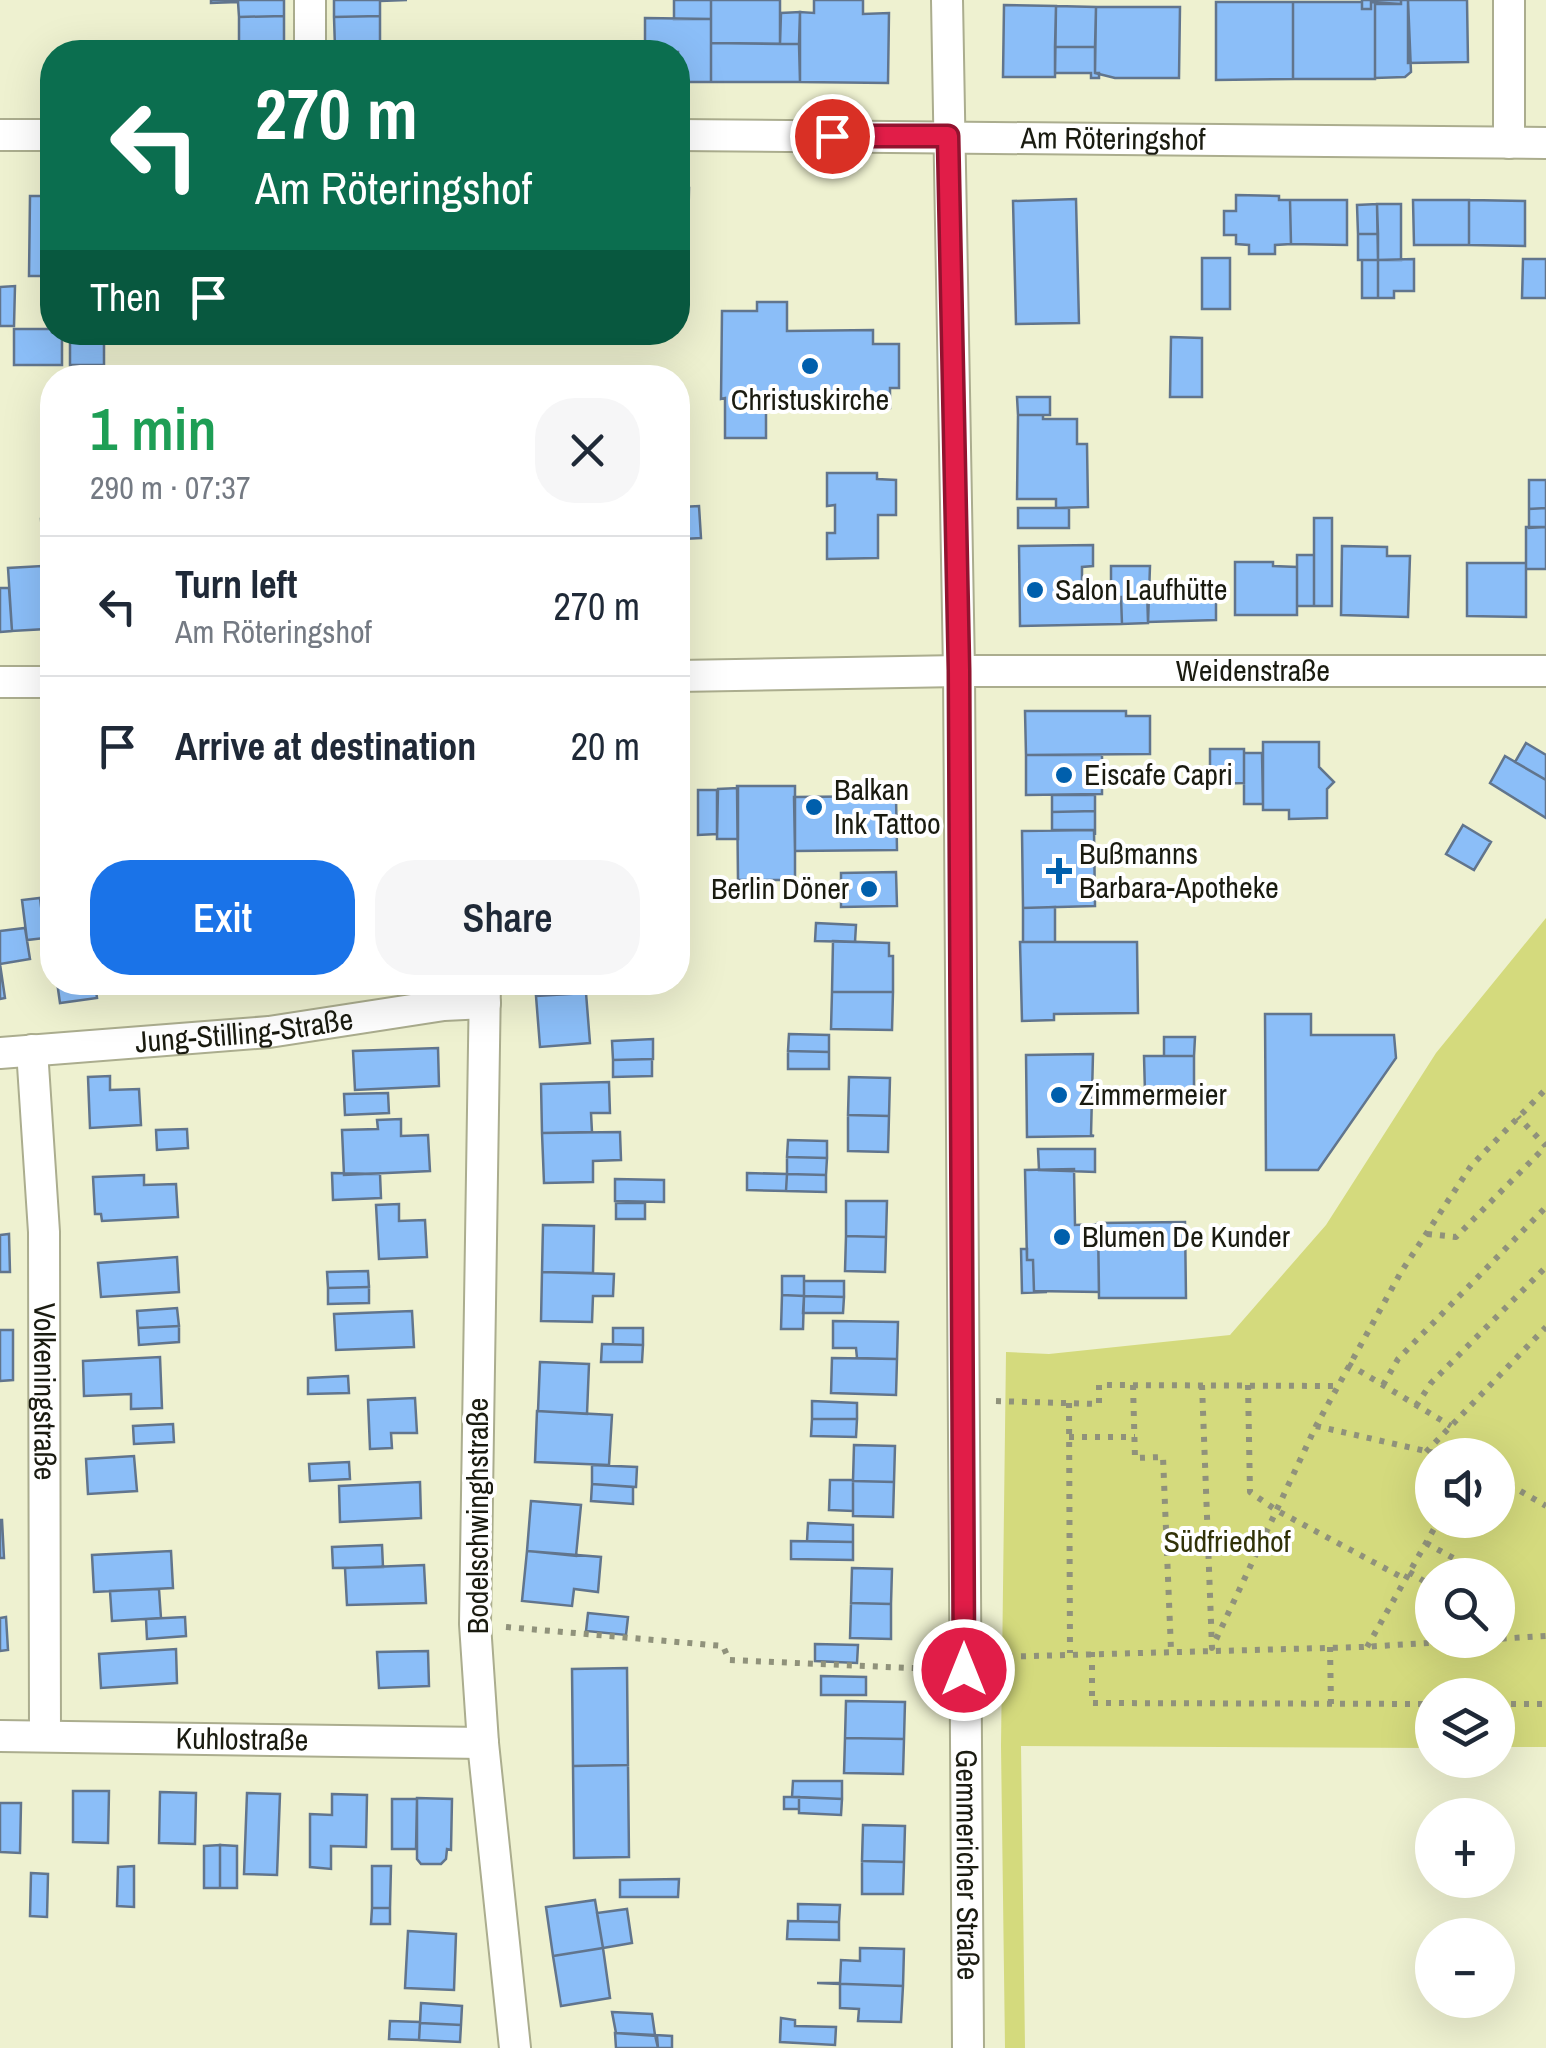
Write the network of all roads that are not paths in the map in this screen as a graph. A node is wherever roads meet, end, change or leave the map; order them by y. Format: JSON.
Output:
{"nodes":[{"id":1,"x":310,"y":0,"type":"edge"},
{"id":2,"x":947,"y":0,"type":"edge"},
{"id":3,"x":1509,"y":0,"type":"edge"},
{"id":4,"x":310,"y":40,"type":"edge"},
{"id":5,"x":0,"y":135,"type":"edge"},
{"id":6,"x":40,"y":135,"type":"edge"},
{"id":7,"x":690,"y":136,"type":"edge"},
{"id":8,"x":948,"y":136,"type":"junction"},
{"id":9,"x":1510,"y":143,"type":"junction"},
{"id":10,"x":1546,"y":143,"type":"edge"},
{"id":11,"x":959,"y":670,"type":"junction"},
{"id":12,"x":1546,"y":671,"type":"edge"},
{"id":13,"x":690,"y":676,"type":"edge"},
{"id":14,"x":0,"y":682,"type":"edge"},
{"id":15,"x":40,"y":682,"type":"edge"},
{"id":16,"x":478,"y":995,"type":"edge"},
{"id":17,"x":485,"y":995,"type":"edge"},
{"id":18,"x":32,"y":1050,"type":"junction"},
{"id":19,"x":0,"y":1053,"type":"edge"},
{"id":20,"x":0,"y":1736,"type":"edge"},
{"id":21,"x":44,"y":1736,"type":"junction"},
{"id":22,"x":483,"y":1742,"type":"junction"},
{"id":23,"x":515,"y":2048,"type":"edge"},
{"id":24,"x":968,"y":2048,"type":"edge"}],
"edges":[{"from":1,"to":4,"type":"street"},
{"from":2,"to":8,"type":"street","name":"Gemmericher Straße"},
{"from":3,"to":9,"type":"street"},
{"from":5,"to":6,"type":"street"},
{"from":7,"to":8,"type":"street","name":"Am Röteringshof"},
{"from":8,"to":9,"type":"street","name":"Am Röteringshof"},
{"from":8,"to":11,"type":"street","name":"Gemmericher Straße"},
{"from":9,"to":10,"type":"street","name":"Am Röteringshof"},
{"from":11,"to":12,"type":"street","name":"Weidenstraße"},
{"from":11,"to":13,"type":"street","name":"Weidenstraße"},
{"from":11,"to":24,"type":"street","name":"Gemmericher Straße"},
{"from":14,"to":15,"type":"street"},
{"from":16,"to":18,"type":"street","name":"Jung-Stilling-Straße"},
{"from":17,"to":22,"type":"street","name":"Bodelschwinghstraße"},
{"from":18,"to":19,"type":"street","name":"Jung-Stilling-Straße"},
{"from":18,"to":21,"type":"street","name":"Volkeningstraße"},
{"from":20,"to":21,"type":"street","name":"Kuhlostraße"},
{"from":21,"to":22,"type":"street","name":"Kuhlostraße"},
{"from":22,"to":23,"type":"street","name":"Bodelschwinghstraße"}]}
